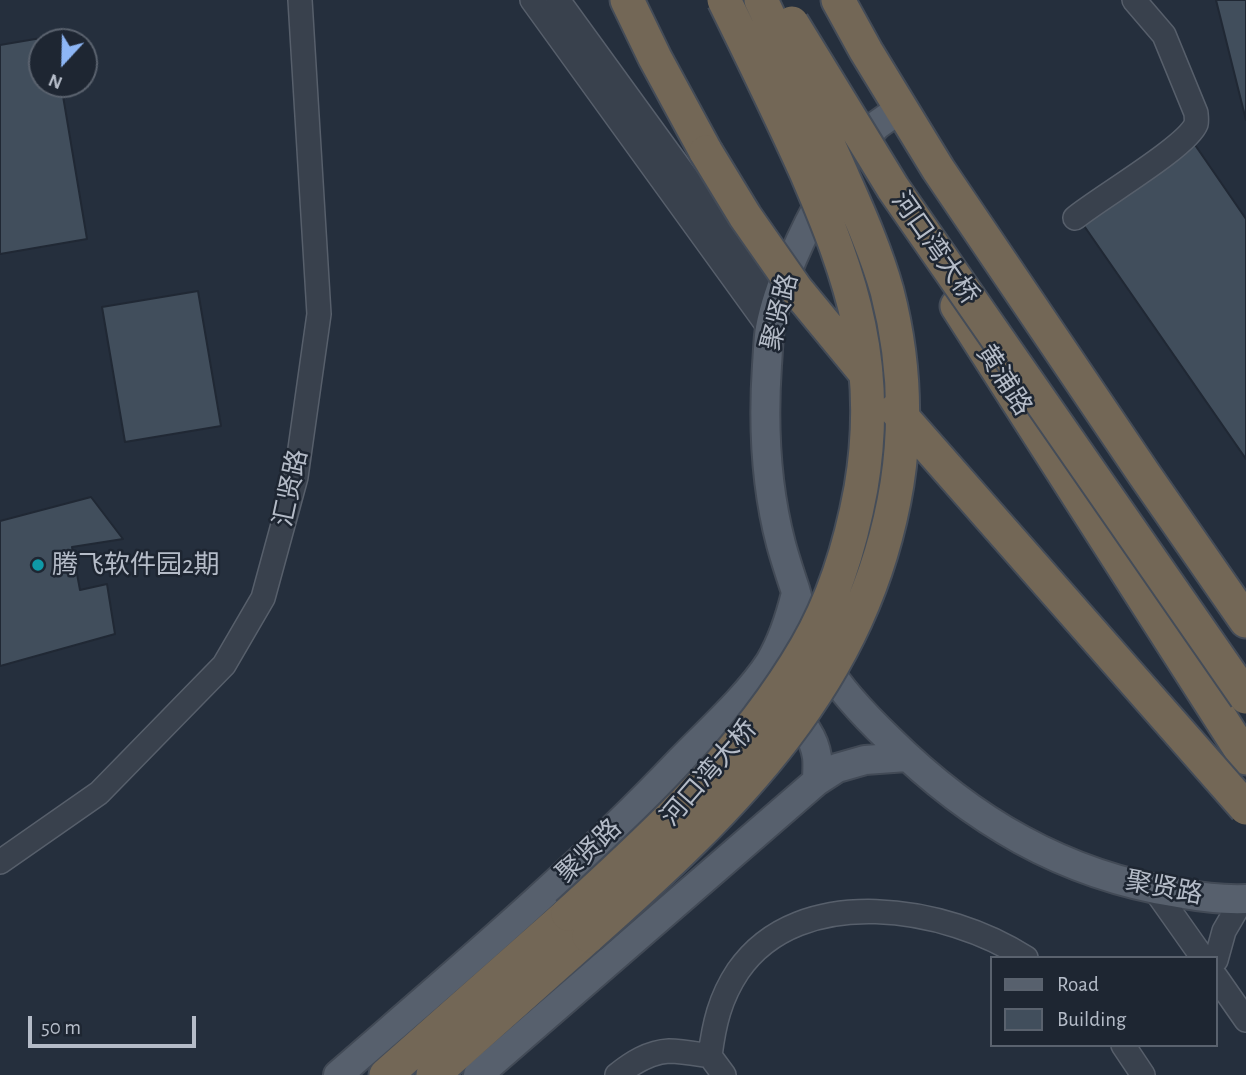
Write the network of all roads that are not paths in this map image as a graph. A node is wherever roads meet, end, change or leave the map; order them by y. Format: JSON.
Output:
{"nodes":[{"id":1,"x":300,"y":0,"type":"edge"},
{"id":2,"x":532,"y":0,"type":"edge"},
{"id":3,"x":558,"y":0,"type":"edge"},
{"id":4,"x":627,"y":0,"type":"edge"},
{"id":5,"x":724,"y":0,"type":"edge"},
{"id":6,"x":762,"y":0,"type":"edge"},
{"id":7,"x":778,"y":0,"type":"edge"},
{"id":8,"x":838,"y":0,"type":"edge"},
{"id":9,"x":1133,"y":0,"type":"edge"},
{"id":10,"x":901,"y":108,"type":"junction"},
{"id":11,"x":855,"y":148,"type":"junction"},
{"id":12,"x":1075,"y":218,"type":"dead end"},
{"id":13,"x":777,"y":302,"type":"junction"},
{"id":14,"x":770,"y":329,"type":"junction"},
{"id":15,"x":796,"y":593,"type":"junction"},
{"id":16,"x":1246,"y":621,"type":"edge"},
{"id":17,"x":750,"y":688,"type":"junction"},
{"id":18,"x":1246,"y":696,"type":"edge"},
{"id":19,"x":907,"y":757,"type":"junction"},
{"id":20,"x":1246,"y":758,"type":"edge"},
{"id":21,"x":817,"y":781,"type":"junction"},
{"id":22,"x":1246,"y":808,"type":"edge"},
{"id":23,"x":0,"y":862,"type":"edge"},
{"id":24,"x":1155,"y":890,"type":"junction"},
{"id":25,"x":1244,"y":899,"type":"edge"},
{"id":26,"x":579,"y":925,"type":"junction"},
{"id":27,"x":1023,"y":956,"type":"edge"},
{"id":28,"x":1202,"y":956,"type":"edge"},
{"id":29,"x":1218,"y":965,"type":"edge"},
{"id":30,"x":1218,"y":973,"type":"edge"},
{"id":31,"x":1246,"y":1020,"type":"edge"},
{"id":32,"x":1124,"y":1047,"type":"edge"},
{"id":33,"x":710,"y":1056,"type":"junction"},
{"id":34,"x":338,"y":1075,"type":"edge"},
{"id":35,"x":386,"y":1075,"type":"edge"},
{"id":36,"x":433,"y":1075,"type":"edge"},
{"id":37,"x":478,"y":1075,"type":"edge"},
{"id":38,"x":617,"y":1075,"type":"edge"},
{"id":39,"x":724,"y":1075,"type":"edge"},
{"id":40,"x":1143,"y":1075,"type":"edge"}],
"edges":[{"from":1,"to":23,"type":"street","name":"汇贤路"},
{"from":2,"to":14,"type":"street"},
{"from":3,"to":13,"type":"street"},
{"from":4,"to":22,"type":"highway","bridge":true},
{"from":5,"to":26,"type":"highway","name":"河口湾大桥","bridge":true},
{"from":6,"to":11,"type":"highway","name":"黄浦路"},
{"from":6,"to":26,"type":"highway","name":"河口湾大桥","bridge":true},
{"from":7,"to":18,"type":"highway","name":"河口湾大桥","bridge":true},
{"from":8,"to":10,"type":"highway"},
{"from":9,"to":12,"type":"street"},
{"from":10,"to":11,"type":"main road","name":"聚贤路"},
{"from":10,"to":16,"type":"highway"},
{"from":11,"to":13,"type":"main road","name":"聚贤路"},
{"from":11,"to":20,"type":"highway","name":"黄浦路"},
{"from":13,"to":14,"type":"main road","name":"聚贤路"},
{"from":14,"to":15,"type":"main road","name":"聚贤路"},
{"from":15,"to":17,"type":"main road","name":"聚贤路"},
{"from":15,"to":19,"type":"main road","name":"聚贤路"},
{"from":17,"to":21,"type":"main road"},
{"from":17,"to":34,"type":"main road","name":"聚贤路"},
{"from":19,"to":21,"type":"main road"},
{"from":19,"to":24,"type":"main road","name":"聚贤路"},
{"from":21,"to":37,"type":"main road"},
{"from":24,"to":25,"type":"main road","name":"聚贤路"},
{"from":24,"to":28,"type":"street"},
{"from":25,"to":29,"type":"street"},
{"from":26,"to":35,"type":"highway","name":"河口湾大桥"},
{"from":26,"to":36,"type":"highway","name":"河口湾大桥"},
{"from":27,"to":33,"type":"street"},
{"from":30,"to":31,"type":"street"},
{"from":32,"to":40,"type":"street"},
{"from":33,"to":38,"type":"street"},
{"from":33,"to":39,"type":"street"}]}
